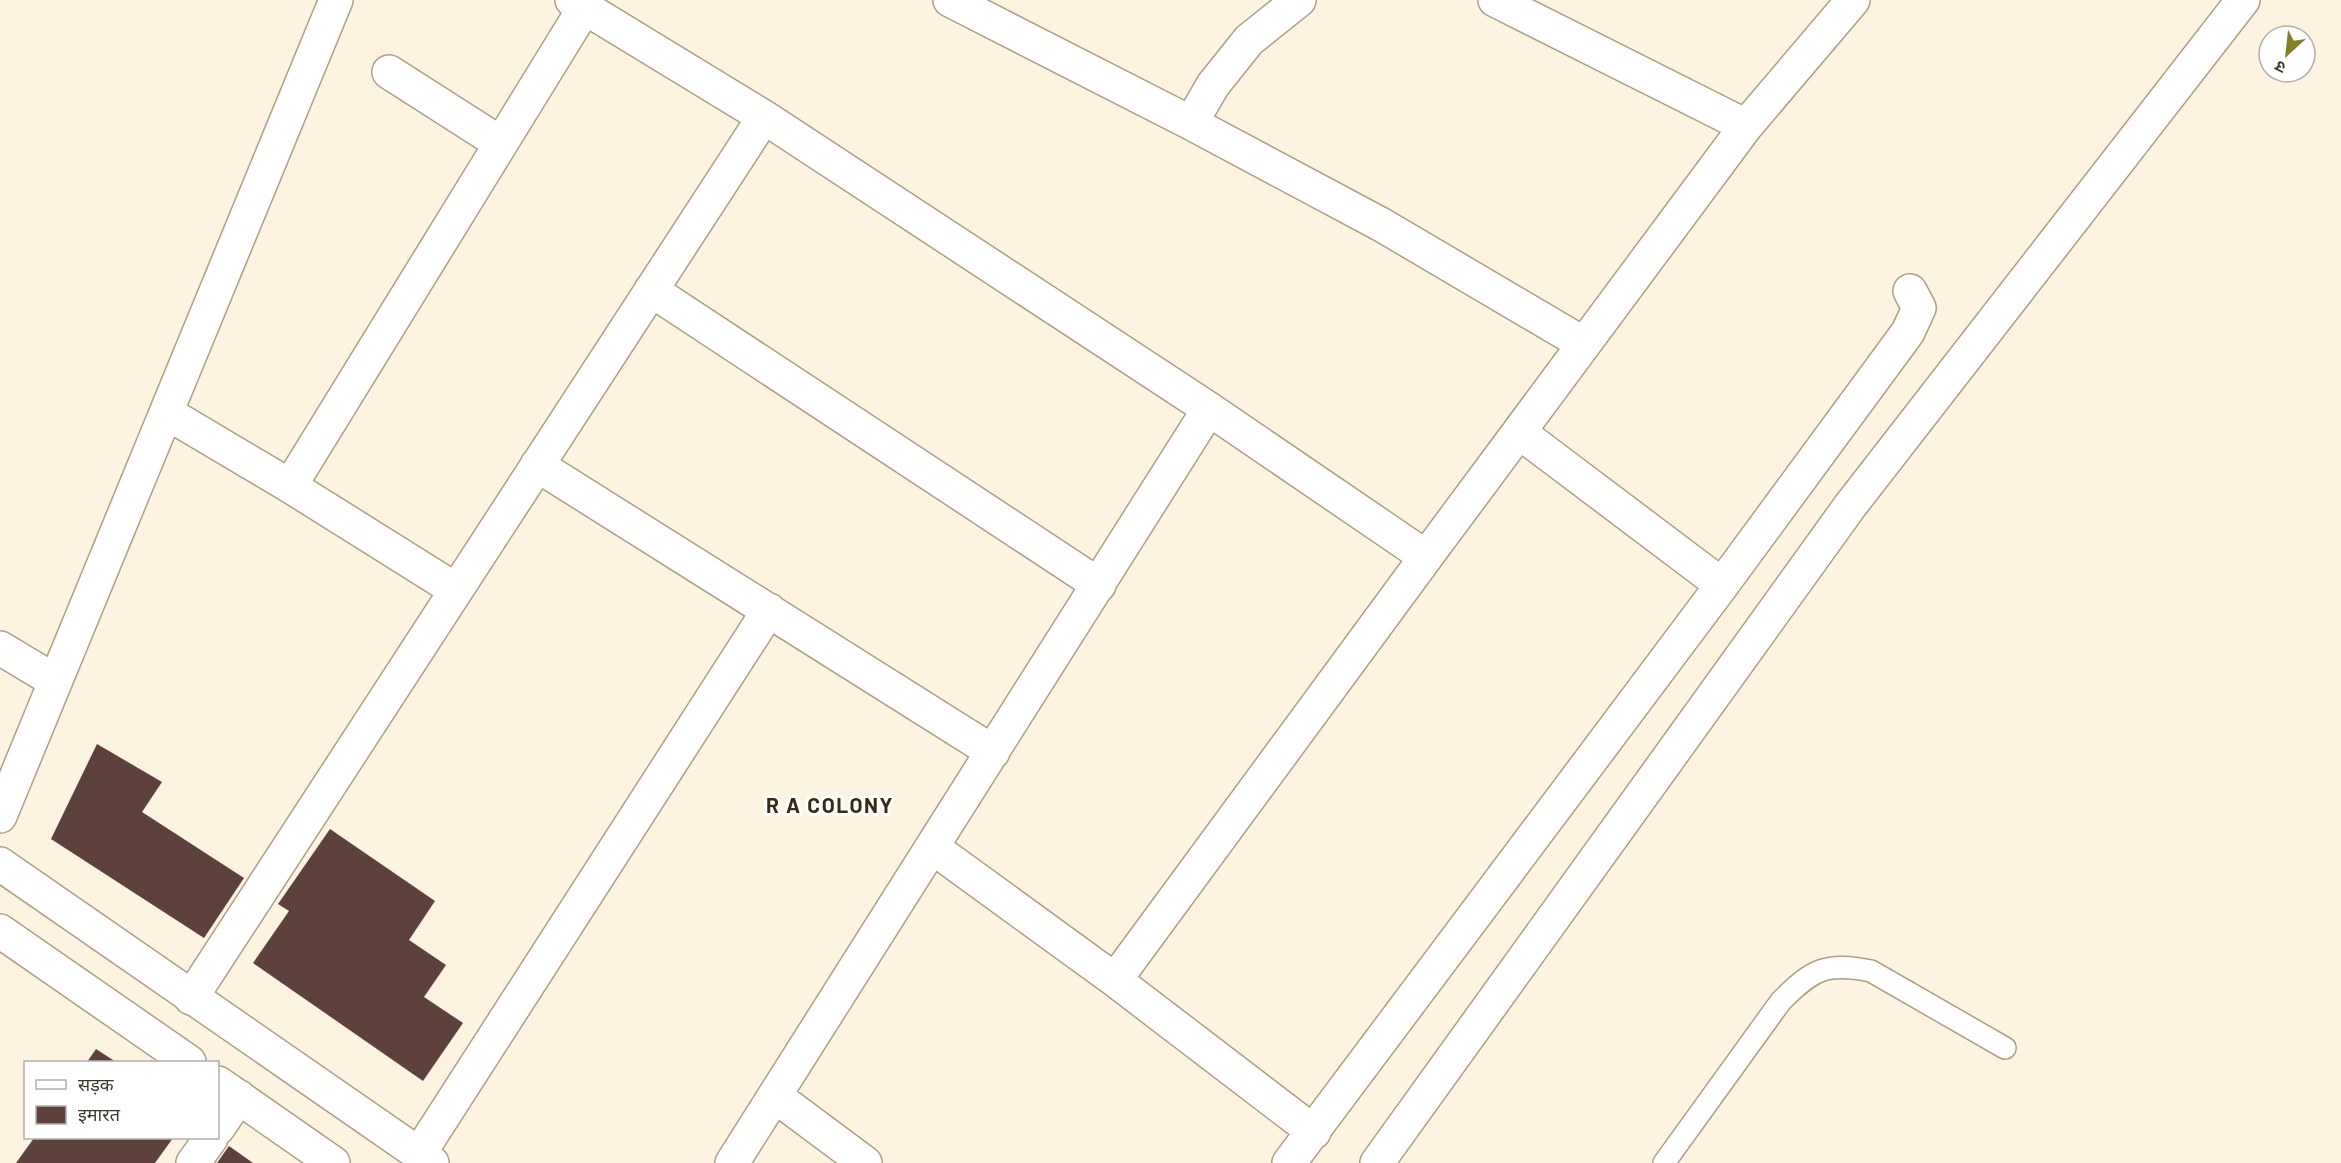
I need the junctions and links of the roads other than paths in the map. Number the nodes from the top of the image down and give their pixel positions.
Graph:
1 (336, 0) edge
2 (950, 0) edge
3 (1299, 0) edge
4 (1496, 0) edge
5 (1853, 0) edge
6 (2243, 0) edge
7 (579, 4) edge
8 (389, 72) dead end
9 (764, 117) junction
10 (1191, 123) junction
11 (1746, 126) junction
12 (500, 143) junction
13 (651, 290) junction
14 (1910, 291) dead end
15 (1584, 344) junction
16 (1209, 410) junction
17 (167, 413) junction
18 (1519, 432) junction
19 (537, 465) junction
20 (290, 486) junction
21 (1426, 557) junction
22 (1099, 585) junction
23 (1722, 585) junction
24 (456, 590) junction
25 (769, 609) junction
26 (0, 648) edge
27 (56, 681) junction
28 (993, 752) junction
29 (0, 816) edge
30 (932, 847) junction
31 (0, 864) edge
32 (0, 931) edge
33 (1115, 980) junction
34 (191, 998) junction
35 (2005, 1048) dead end
36 (188, 1061) edge
37 (228, 1090) edge
38 (775, 1096) junction
39 (219, 1124) edge
40 (1314, 1132) junction
41 (210, 1139) edge
42 (426, 1159) edge
43 (193, 1163) edge
44 (333, 1163) edge
45 (732, 1163) edge
46 (865, 1163) edge
47 (1289, 1163) edge
48 (1377, 1163) edge
49 (1664, 1163) edge

1 - 17 street
2 - 10 street
3 - 10 street
4 - 11 street
5 - 11 street
6 - 48 street
7 - 9 street
7 - 12 street
8 - 12 street
9 - 13 street
9 - 16 street
10 - 15 street
11 - 15 street
12 - 20 street
13 - 19 street
13 - 22 street
14 - 23 street
15 - 18 street
16 - 21 street
16 - 22 street
17 - 20 street
17 - 27 street
18 - 21 street
18 - 23 street
19 - 24 street
19 - 25 street
20 - 24 street
21 - 33 street
22 - 28 street
23 - 40 street
24 - 34 street
25 - 28 street
25 - 42 street
26 - 27 street
27 - 29 street
28 - 30 street
30 - 33 street
30 - 38 street
31 - 34 street
32 - 36 street
33 - 40 street
34 - 42 street
35 - 49 lane
37 - 39 street
37 - 44 street
38 - 45 street
38 - 46 street
40 - 47 street
41 - 43 street

